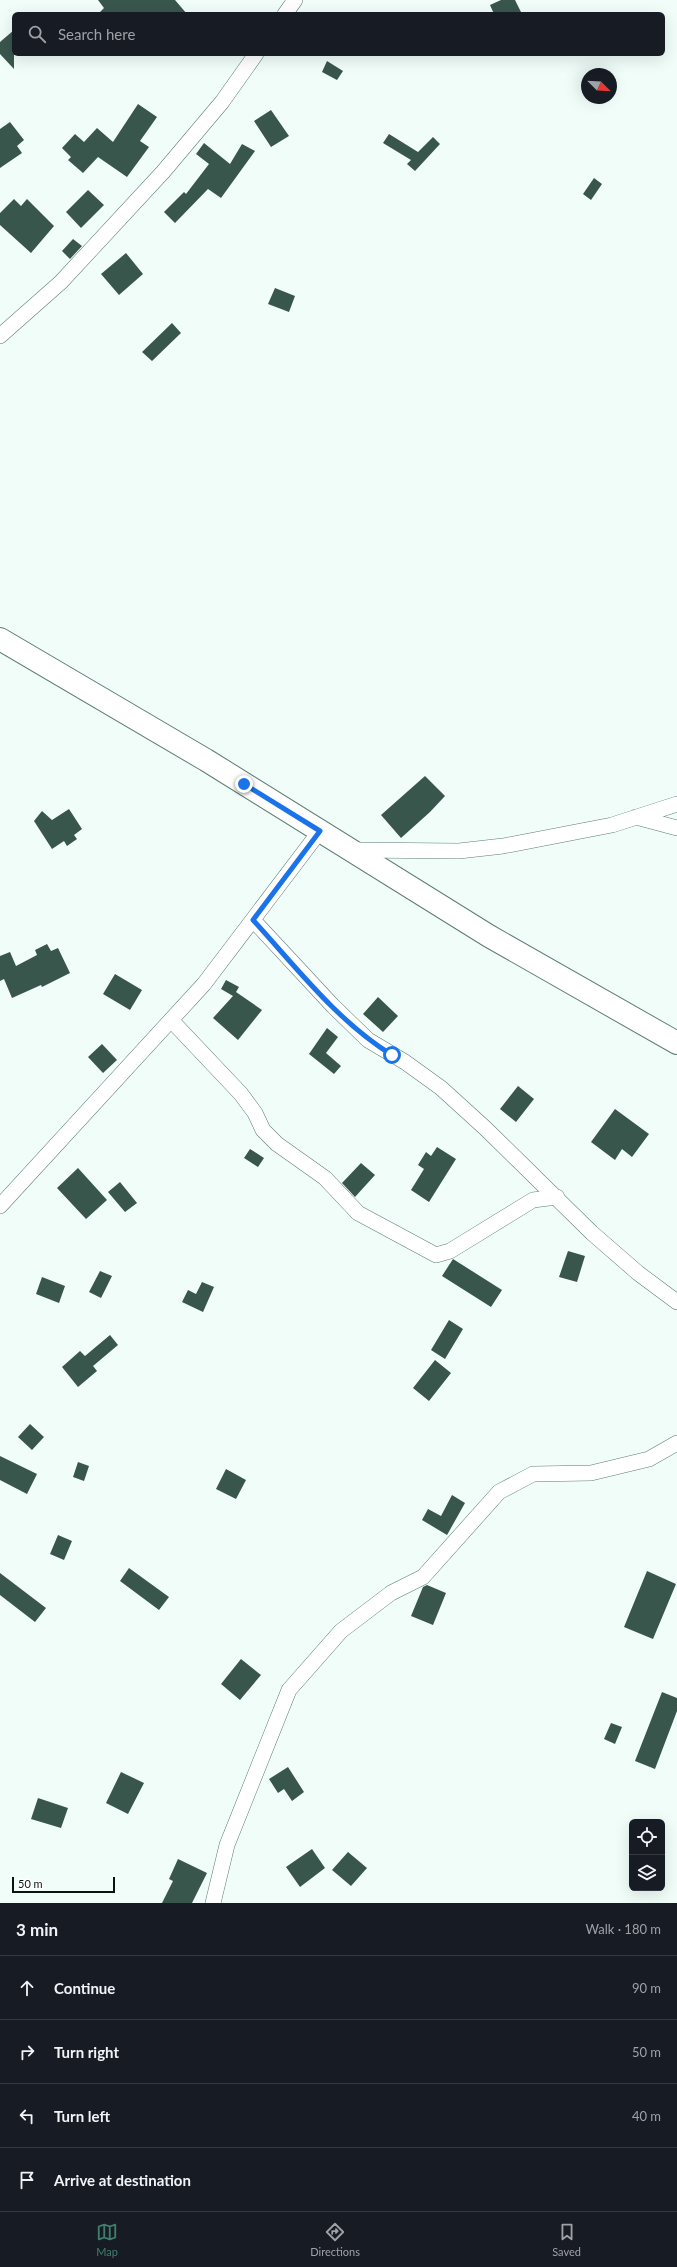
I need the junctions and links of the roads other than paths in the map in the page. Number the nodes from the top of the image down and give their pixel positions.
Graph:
1 (295, 0) edge
2 (286, 12) edge
3 (255, 56) edge
4 (0, 336) edge
5 (0, 639) edge
6 (677, 804) edge
7 (636, 817) junction
8 (677, 828) edge
9 (320, 831) junction
10 (351, 850) junction
11 (253, 920) junction
12 (171, 1020) junction
13 (677, 1043) edge
14 (557, 1197) junction
15 (0, 1206) edge
16 (677, 1302) edge
17 (677, 1443) edge
18 (213, 1903) edge

1 - 2 street
3 - 4 street
5 - 9 main road
6 - 7 street
7 - 8 street
7 - 10 street
9 - 10 main road
9 - 11 street
10 - 13 main road
11 - 12 street
11 - 14 street
12 - 14 street
12 - 15 street
14 - 16 street
17 - 18 street

